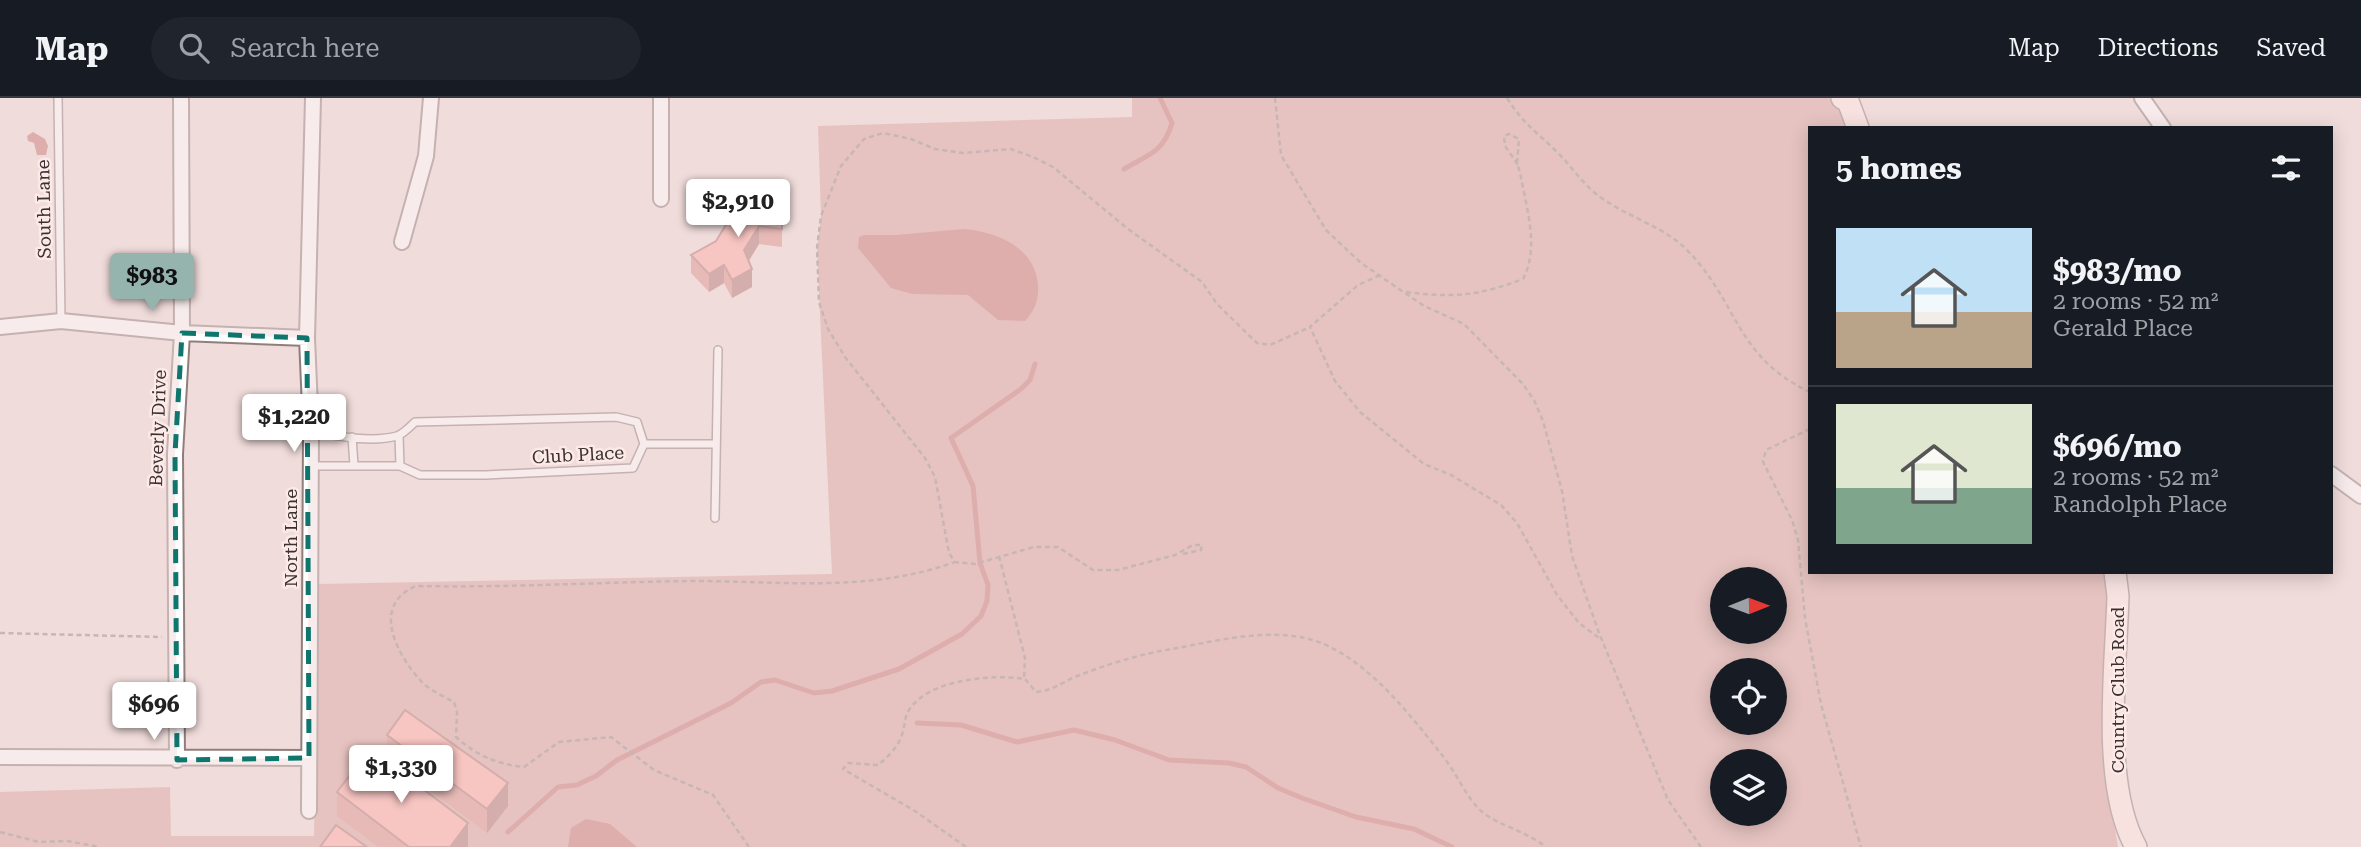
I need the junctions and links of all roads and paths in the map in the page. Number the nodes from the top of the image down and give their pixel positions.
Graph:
1 (58, 98) edge
2 (181, 98) edge
3 (313, 98) edge
4 (430, 98) edge
5 (661, 98) edge
6 (1275, 98) edge
7 (1507, 98) edge
8 (2143, 98) edge
9 (1847, 99) edge
10 (1857, 126) edge
11 (2162, 126) edge
12 (1518, 166) junction
13 (661, 199) dead end
14 (402, 242) dead end
15 (1380, 275) junction
16 (1403, 291) junction
17 (61, 321) junction
18 (0, 327) edge
19 (1310, 327) junction
20 (182, 333) junction
21 (307, 338) junction
22 (718, 349) dead end
23 (1808, 391) edge
24 (1808, 430) edge
25 (311, 431) junction
26 (399, 436) junction
27 (352, 437) junction
28 (644, 444) junction
29 (716, 444) junction
30 (354, 465) junction
31 (311, 466) junction
32 (400, 466) junction
33 (2333, 475) edge
34 (2361, 496) edge
35 (715, 518) dead end
36 (1183, 554) dead end
37 (999, 556) junction
38 (956, 562) junction
39 (2115, 574) edge
40 (0, 633) edge
41 (175, 637) junction
42 (1602, 640) junction
43 (1024, 677) dead end
44 (0, 757) edge
45 (309, 758) junction
46 (177, 760) junction
47 (309, 811) dead end
48 (0, 832) edge
49 (100, 847) edge
50 (749, 847) edge
51 (966, 847) edge
52 (1546, 847) edge
53 (1701, 847) edge
54 (1861, 847) edge
55 (2136, 847) edge

1 - 17 lane, South Lane
2 - 20 street, Beverly Drive
3 - 21 street, North Lane
4 - 14 street
5 - 13 street
6 - 15 path
7 - 23 path
8 - 11 street
9 - 10 street
12 - 12 path
12 - 16 path
15 - 16 path
15 - 19 path
16 - 42 path
17 - 18 street
17 - 20 street
19 - 38 path
19 - 42 path
20 - 21 street
20 - 41 street, Beverly Drive
21 - 25 street, North Lane
22 - 29 lane
24 - 54 path
25 - 27 lane, Club Place
25 - 31 street, North Lane
26 - 27 lane, Club Place
26 - 28 lane, Club Place
26 - 32 lane
27 - 30 lane
28 - 29 lane
28 - 32 lane, Club Place
29 - 35 lane
30 - 31 lane, Club Place
30 - 32 lane, Club Place
31 - 45 street, North Lane
33 - 34 street
36 - 37 path
37 - 38 path
37 - 43 path
38 - 50 path
39 - 55 street, Country Club Road
40 - 41 path
41 - 46 street, Beverly Drive
42 - 53 path
44 - 46 street
45 - 46 street
45 - 47 street, North Lane
48 - 49 path
51 - 52 path

